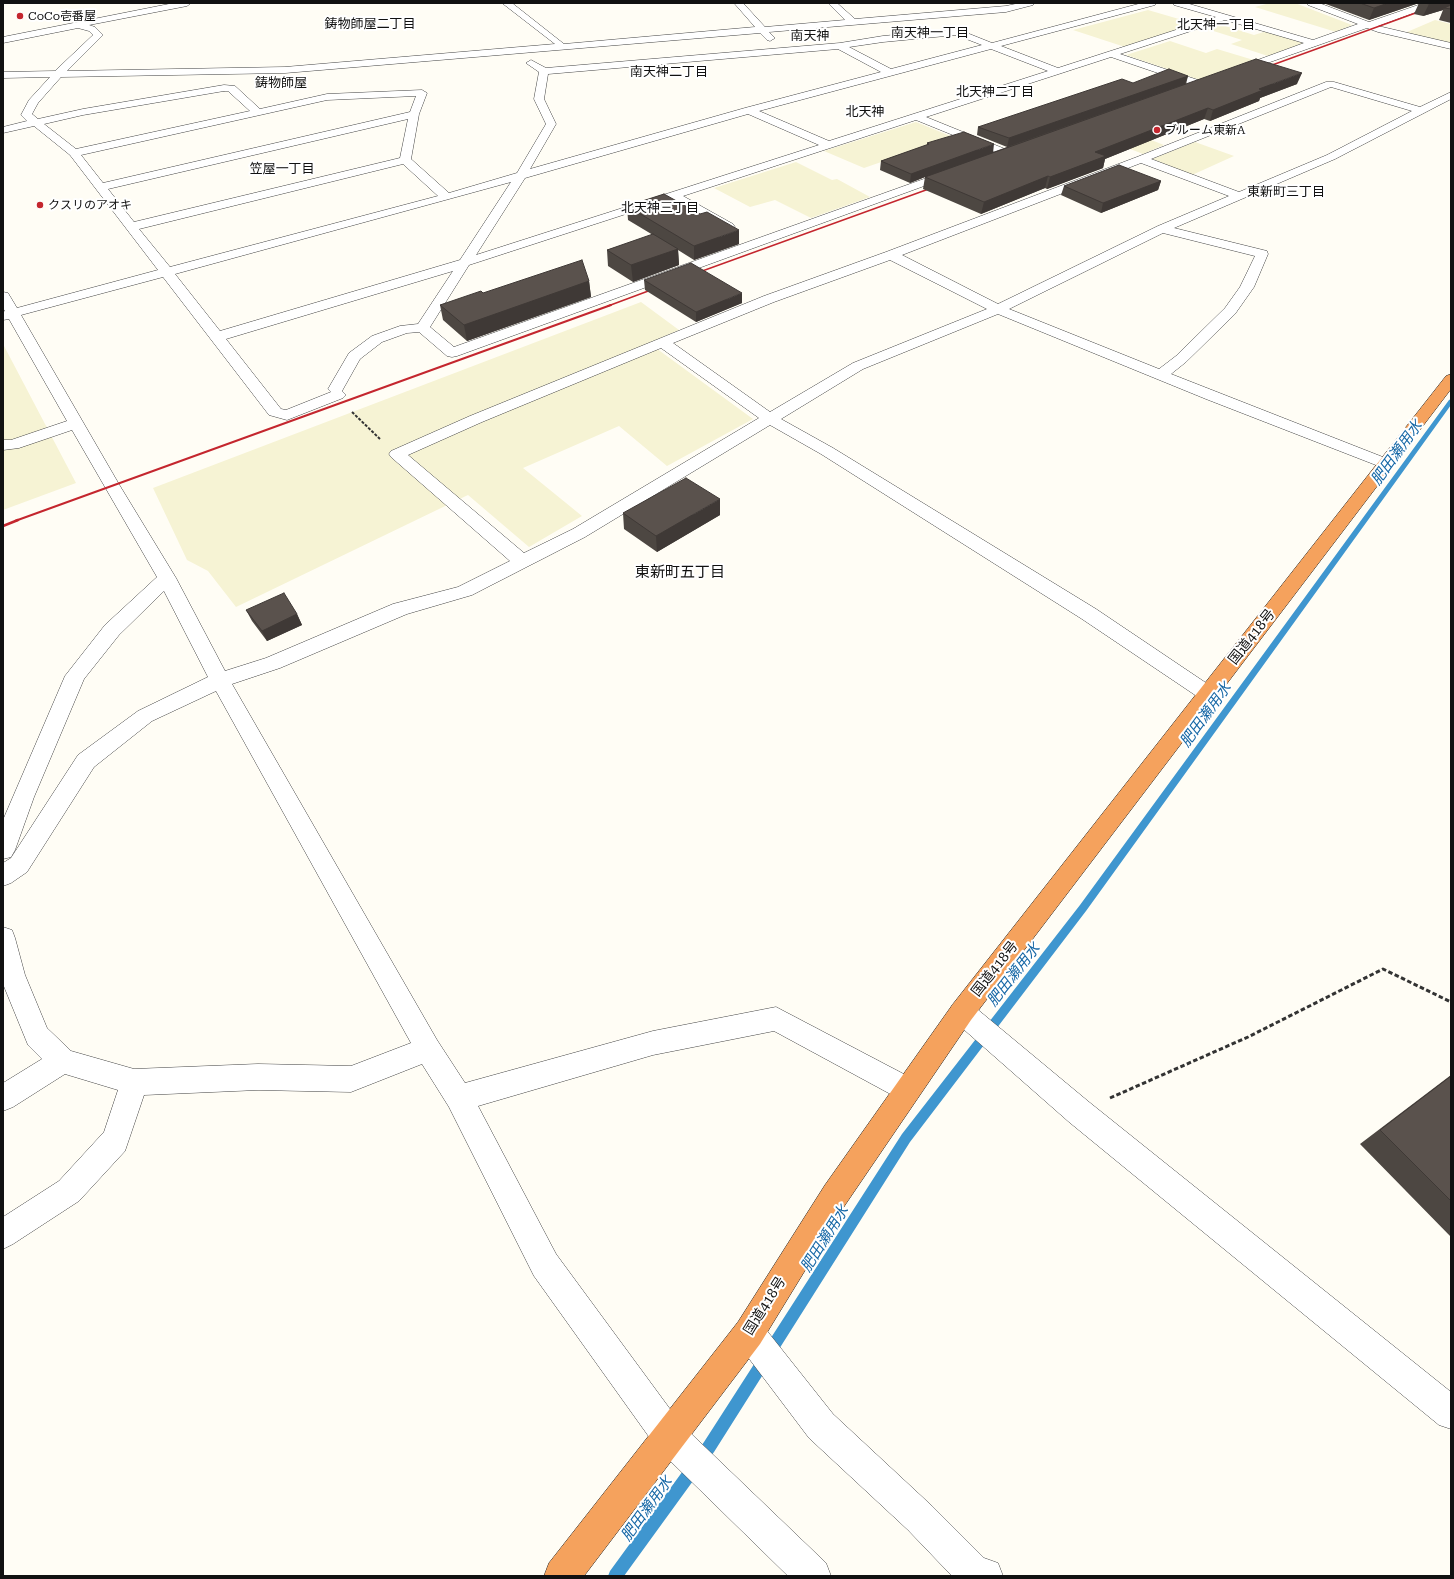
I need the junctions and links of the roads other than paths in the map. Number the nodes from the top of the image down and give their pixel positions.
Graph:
1 (187, 3) edge
2 (506, 3) edge
3 (738, 3) edge
4 (832, 3) edge
5 (1030, 3) edge
6 (1152, 3) edge
7 (1177, 3) edge
8 (1311, 3) edge
9 (1432, 3) edge
10 (1006, 9) junction
11 (1023, 16) dead end
12 (1226, 17) junction
13 (852, 22) junction
14 (1044, 23) dead end
15 (79, 25) junction
16 (1367, 25) junction
17 (1411, 25) dead end
18 (1057, 28) junction
19 (764, 30) junction
20 (1392, 33) junction
21 (3, 40) edge
22 (1314, 43) junction
23 (840, 46) junction
24 (992, 46) junction
25 (1451, 46) edge
26 (562, 47) junction
27 (780, 50) junction
28 (508, 52) junction
29 (1111, 54) junction
30 (544, 71) junction
31 (1057, 71) junction
32 (890, 73) junction
33 (57, 74) junction
34 (1228, 74) edge
35 (3, 75) edge
36 (1185, 89) edge
37 (1451, 95) edge
38 (749, 110) junction
39 (1422, 111) junction
40 (258, 112) junction
41 (414, 114) junction
42 (917, 117) junction
43 (35, 123) junction
44 (3, 130) edge
45 (829, 145) junction
46 (1018, 149) edge
47 (74, 153) junction
48 (1006, 153) junction
49 (992, 158) edge
50 (1141, 159) junction
51 (405, 160) junction
52 (962, 169) edge
53 (522, 174) junction
54 (101, 187) junction
55 (675, 196) junction
56 (1239, 196) junction
57 (448, 197) junction
58 (131, 226) junction
59 (1162, 229) junction
60 (756, 243) junction
61 (891, 255) junction
62 (465, 262) junction
63 (167, 272) junction
64 (6, 309) edge
65 (998, 309) junction
66 (422, 328) junction
67 (216, 337) junction
68 (663, 343) junction
69 (1161, 375) junction
70 (1451, 379) edge
71 (770, 419) junction
72 (75, 423) junction
73 (3, 446) edge
74 (1387, 464) junction
75 (523, 562) junction
76 (168, 578) junction
77 (220, 680) junction
78 (1208, 694) junction
79 (3, 850) edge
80 (3, 876) edge
81 (3, 938) edge
82 (962, 1012) junction
83 (428, 1049) junction
84 (62, 1061) junction
85 (134, 1082) junction
86 (907, 1090) junction
87 (3, 1098) edge
88 (459, 1098) junction
89 (3, 1234) edge
90 (749, 1333) junction
91 (1451, 1413) edge
92 (669, 1436) junction
93 (562, 1576) edge
94 (813, 1576) edge
95 (985, 1576) edge

1 - 15 street
2 - 26 street
3 - 19 street
4 - 13 street
5 - 10 street
6 - 18 street
7 - 12 street
8 - 16 street
9 - 16 street
10 - 11 street
10 - 13 street
12 - 22 street
12 - 29 street
13 - 19 street
14 - 18 street
15 - 21 street
15 - 33 street
16 - 20 street
16 - 22 street
17 - 20 street
18 - 24 street
19 - 26 street
19 - 27 street
20 - 25 street
22 - 34 street
23 - 24 street
23 - 27 street
23 - 32 street
24 - 31 street
24 - 32 street
26 - 28 street
27 - 30 street
28 - 30 street
28 - 33 street
29 - 31 street
29 - 36 street
30 - 53 street
31 - 42 street
32 - 38 street
33 - 35 street
33 - 43 street
37 - 39 street
38 - 45 street
38 - 53 street
39 - 50 street
39 - 56 street
40 - 41 street
40 - 43 street
40 - 47 street
41 - 51 street
41 - 54 street
42 - 45 street
42 - 48 street
43 - 44 street
43 - 47 street
45 - 55 street
46 - 48 street
47 - 54 street
48 - 49 street
50 - 56 street
50 - 61 street
51 - 57 street
51 - 58 street
52 - 60 street
53 - 57 street
53 - 62 street
54 - 58 street
55 - 60 street
55 - 62 street
56 - 59 street
57 - 63 street
58 - 63 street
59 - 65 street
59 - 69 street
60 - 66 street
61 - 65 street
61 - 68 street
62 - 66 street
62 - 67 street
63 - 64 street
63 - 67 street
64 - 72 street
65 - 69 street
65 - 71 street
66 - 67 street
68 - 71 street
68 - 75 street
69 - 74 street
70 - 74 highway, 国道418号
71 - 75 street
71 - 78 street
72 - 73 street
72 - 76 street
74 - 78 highway, 国道418号
75 - 77 street
76 - 77 street
76 - 79 street
77 - 80 street
77 - 83 street
78 - 82 highway, 国道418号
81 - 84 street
82 - 86 highway, 国道418号
82 - 91 street
83 - 85 street
83 - 88 street
84 - 85 street
84 - 87 street
85 - 89 street
86 - 88 street
86 - 90 highway, 国道418号
88 - 92 street
90 - 92 highway, 国道418号
90 - 95 street
92 - 93 highway, 国道418号
92 - 94 street

